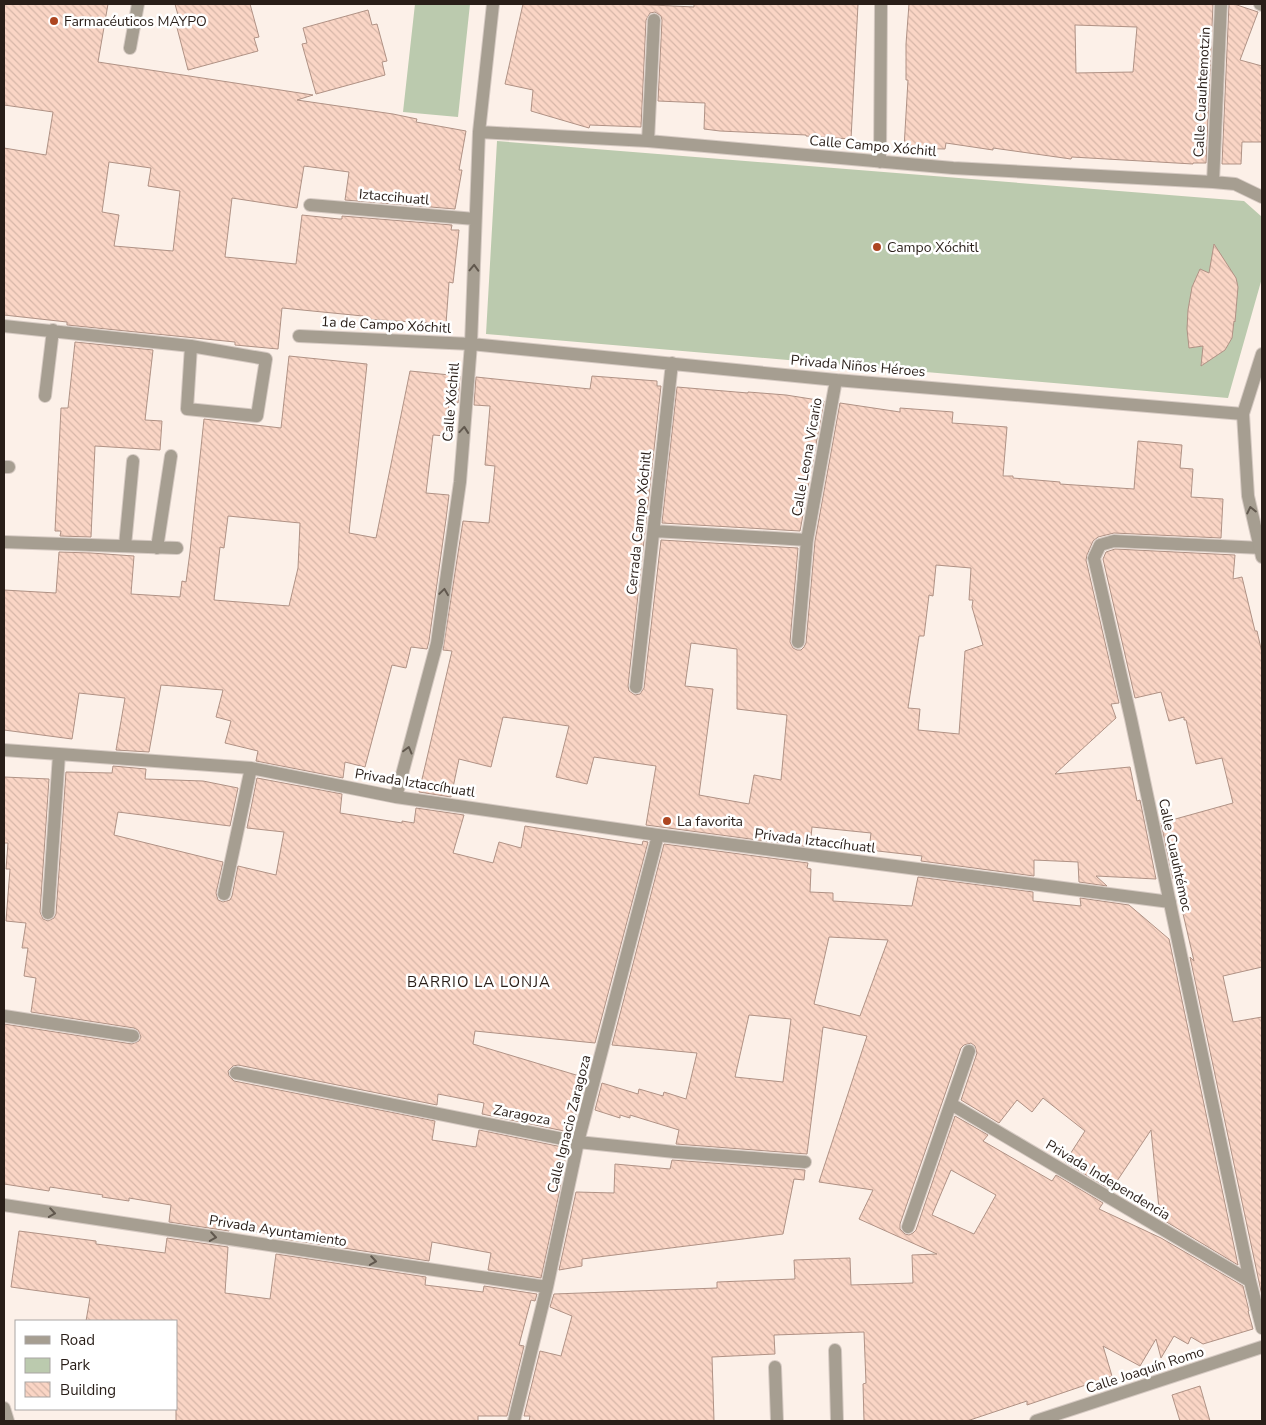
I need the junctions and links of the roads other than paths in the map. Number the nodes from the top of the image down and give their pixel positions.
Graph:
1 (138, 4) edge
2 (494, 4) edge
3 (881, 4) edge
4 (1221, 4) edge
5 (654, 20) dead end
6 (130, 48) dead end
7 (479, 132) junction
8 (648, 141) junction
9 (880, 162) junction
10 (1213, 182) junction
11 (1262, 197) edge
12 (310, 205) dead end
13 (475, 220) junction
14 (4, 326) edge
15 (53, 330) junction
16 (299, 336) dead end
17 (471, 344) junction
18 (191, 346) junction
19 (1262, 354) edge
20 (672, 363) junction
21 (836, 380) junction
22 (45, 396) dead end
23 (1243, 414) junction
24 (172, 456) dead end
25 (133, 461) dead end
26 (654, 531) junction
27 (808, 540) junction
28 (4, 542) edge
29 (125, 546) junction
30 (157, 548) junction
31 (177, 548) dead end
32 (1262, 551) edge
33 (798, 642) dead end
34 (636, 687) dead end
35 (4, 750) edge
36 (59, 755) junction
37 (251, 768) junction
38 (396, 797) junction
39 (658, 835) junction
40 (224, 894) dead end
41 (1170, 902) junction
42 (48, 913) dead end
43 (4, 1016) edge
44 (133, 1036) dead end
45 (969, 1051) dead end
46 (236, 1073) dead end
47 (951, 1104) junction
48 (578, 1142) junction
49 (805, 1162) dead end
50 (4, 1205) edge
51 (908, 1227) dead end
52 (1250, 1281) junction
53 (547, 1287) junction
54 (1262, 1328) edge
55 (1262, 1347) edge
56 (835, 1350) dead end
57 (775, 1367) dead end
58 (4, 1408) edge
59 (8, 1421) edge
60 (514, 1421) edge
61 (777, 1421) edge
62 (837, 1421) edge
63 (1036, 1421) edge

1 - 6 street
2 - 7 street, Calle Xóchitl
3 - 9 street
4 - 10 street, Calle Cuauhtemotzin
5 - 8 street
7 - 8 street, Calle Campo Xóchitl
7 - 13 street, Calle Xóchitl
8 - 9 street, Calle Campo Xóchitl
9 - 10 street, Calle Campo Xóchitl
10 - 11 street, Calle Campo Xóchitl
12 - 13 street, Iztaccihuatl
17 -> 13 street, Calle Xóchitl
14 - 15 street
15 - 18 street
15 - 22 street
16 - 17 street, 1a de Campo Xóchitl
17 - 20 street, Privada Niños Héroes
38 -> 17 street, Calle Xóchitl
18 - 18 street
19 - 23 street
20 - 21 street, Privada Niños Héroes
20 - 26 street, Cerrada Campo Xóchitl
21 - 23 street, Privada Niños Héroes
21 - 27 street, Calle Leona Vicario
32 -> 23 street
24 - 30 street
25 - 29 street
26 - 27 street
26 - 34 street, Cerrada Campo Xóchitl
27 - 33 street, Calle Leona Vicario
28 - 29 street
29 - 30 street
30 - 31 street
32 - 41 street, Calle Cuauhtémoc
35 - 36 street, Privada Iztaccíhuatl
36 - 37 street, Privada Iztaccíhuatl
36 - 42 street
37 - 38 street, Privada Iztaccíhuatl
37 - 40 street
38 - 39 street, Privada Iztaccíhuatl
39 - 41 street, Privada Iztaccíhuatl
39 - 48 street, Calle Ignacio Zaragoza
41 - 52 street, Calle Cuauhtémoc
43 - 44 street
45 - 47 street
46 - 48 street, Zaragoza
47 - 51 street
47 - 52 street, Privada Independencia
48 - 49 street, Zaragoza
48 - 53 street, Calle Ignacio Zaragoza
50 -> 53 street, Privada Ayuntamiento
52 - 54 street, Calle Cuauhtémoc
53 - 60 street, Calle Ignacio Zaragoza
55 - 63 street, Calle Joaquín Romo
56 - 62 street
57 - 61 street
58 - 59 street

